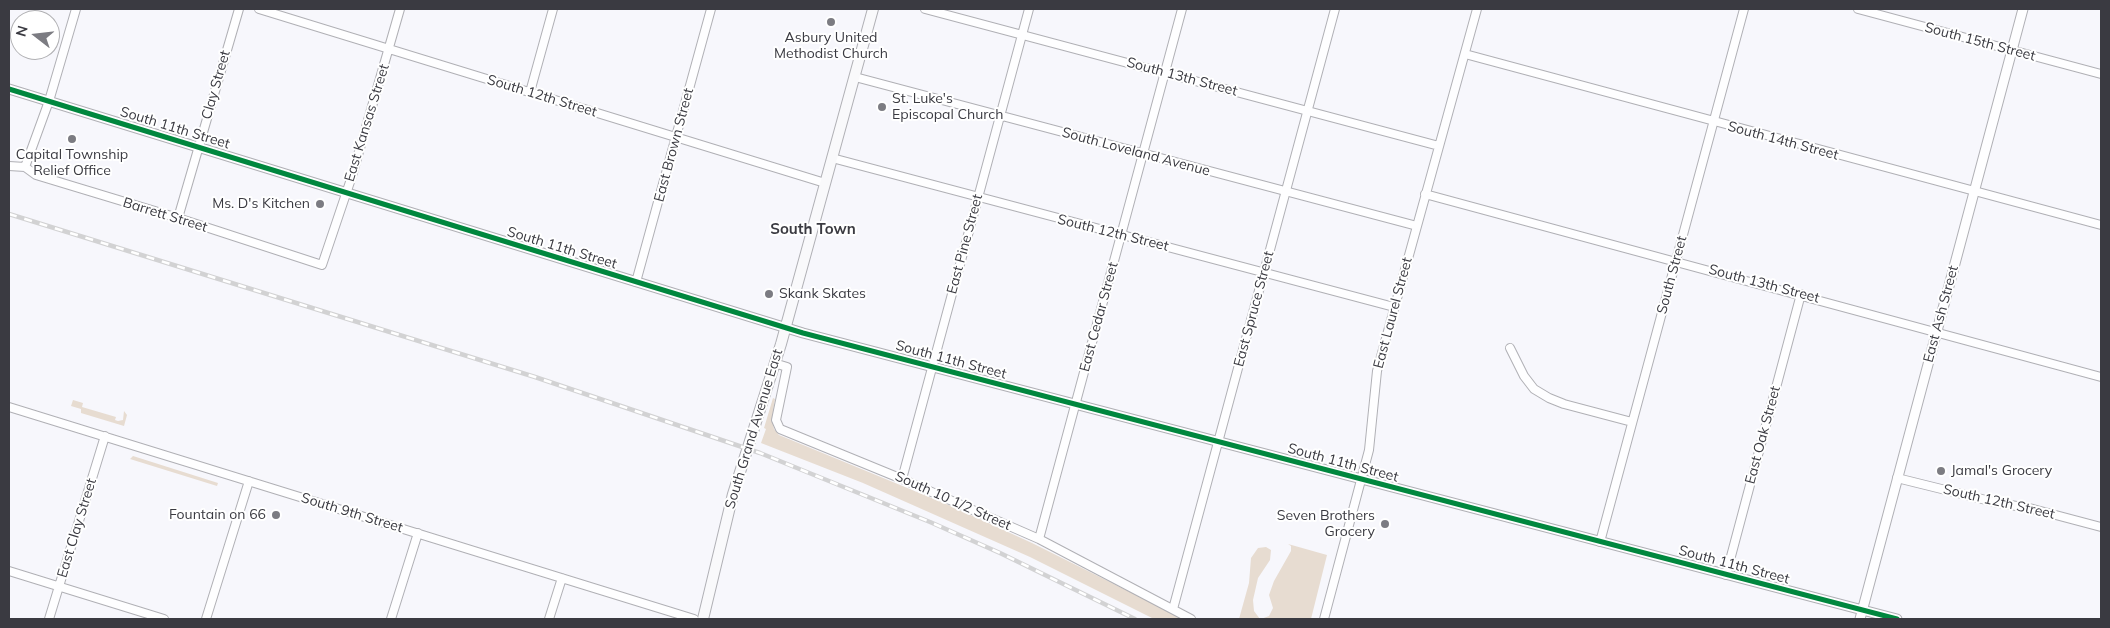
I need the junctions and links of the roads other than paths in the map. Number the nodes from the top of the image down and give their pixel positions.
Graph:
1 (76, 9) edge
2 (239, 9) edge
3 (259, 9) edge
4 (400, 9) edge
5 (553, 9) edge
6 (711, 9) edge
7 (873, 9) edge
8 (925, 9) edge
9 (1028, 9) edge
10 (1182, 9) edge
11 (1335, 9) edge
12 (1477, 9) edge
13 (1744, 9) edge
14 (1858, 9) edge
15 (2023, 9) edge
16 (1022, 35) junction
17 (389, 49) junction
18 (2012, 50) junction
19 (1465, 54) junction
20 (1165, 72) junction
21 (2101, 74) edge
22 (855, 77) junction
23 (9, 89) edge
24 (530, 92) junction
25 (50, 101) junction
26 (1307, 109) junction
27 (1000, 116) junction
28 (1714, 122) junction
29 (676, 137) junction
30 (1439, 146) junction
31 (198, 147) junction
32 (1143, 153) junction
33 (832, 158) junction
34 (9, 166) edge
35 (25, 167) junction
36 (825, 183) junction
37 (1286, 191) junction
38 (1974, 192) junction
39 (346, 193) junction
40 (1425, 194) junction
41 (978, 197) junction
42 (178, 218) junction
43 (2101, 225) edge
44 (1417, 226) junction
45 (1121, 234) junction
46 (1675, 261) junction
47 (322, 265) joint
48 (1265, 272) junction
49 (636, 282) junction
50 (1801, 294) junction
51 (1394, 307) junction
52 (785, 328) junction
53 (1937, 331) junction
54 (1510, 348) dead end
55 (774, 363) junction
56 (933, 367) junction
57 (2101, 377) edge
58 (1076, 404) junction
59 (9, 407) edge
60 (1632, 422) junction
61 (105, 436) junction
62 (1218, 442) junction
63 (1897, 478) junction
64 (902, 479) junction
65 (1361, 479) junction
66 (249, 481) junction
67 (2101, 527) edge
68 (418, 533) junction
69 (1039, 539) junction
70 (1600, 542) junction
71 (9, 571) edge
72 (1726, 575) junction
73 (562, 578) junction
74 (59, 586) junction
75 (1173, 609) junction
76 (1861, 615) edge
77 (49, 619) edge
78 (164, 619) edge
79 (206, 619) edge
80 (391, 619) edge
81 (549, 619) edge
82 (694, 619) edge
83 (703, 619) edge
84 (1191, 619) edge
85 (1324, 619) edge
86 (1897, 619) edge

1 - 25 street
2 - 31 street, Clay Street
3 - 17 street, South 12th Street
4 - 17 street, East Kansas Street
5 - 24 street
6 - 29 street, East Brown Street
7 - 22 main road, South Grand Avenue East
8 - 16 street, South 13th Street
9 - 16 street, East Pine Street
10 - 20 street, East Cedar Street
11 - 26 street, East Spruce Street
12 - 19 street, East Laurel Street
13 - 28 street, South Street
14 - 18 street, South 15th Street
15 - 18 street, East Ash Street
16 - 20 street, South 13th Street
16 - 27 street, East Pine Street
17 - 24 street, South 12th Street
17 - 39 street, East Kansas Street
18 - 21 street, South 15th Street
18 - 38 street, East Ash Street
19 - 28 street, South 14th Street
19 - 30 street, East Laurel Street
20 - 26 street, South 13th Street
20 - 32 street, East Cedar Street
22 - 27 street, South Loveland Avenue
22 - 33 main road, South Grand Avenue East
23 - 25 street, South 11th Street
24 - 29 street, South 12th Street
25 - 31 street, South 11th Street
25 - 35 street
26 - 30 street, South 13th Street
26 - 37 street, East Spruce Street
27 - 32 street, South Loveland Avenue
27 - 41 street, East Pine Street
28 - 38 street, South 14th Street
28 - 46 street, South Street
29 - 36 street, South 12th Street
29 - 49 street, East Brown Street
30 - 40 street, East Laurel Street
31 - 39 street, South 11th Street
31 - 42 street, Clay Street
32 - 37 street, South Loveland Avenue
32 - 45 street, East Cedar Street
33 - 36 main road, South Grand Avenue East
33 - 41 street, South 12th Street
34 - 35 street, Barrett Street
35 - 42 street, Barrett Street
36 - 52 main road, South Grand Avenue East
37 - 44 street, South Loveland Avenue
37 - 48 street, East Spruce Street
38 - 43 street, South 14th Street
38 - 53 street, East Ash Street
39 - 47 street, East Kansas Street
39 - 49 street, South 11th Street
40 - 44 street, East Laurel Street
40 - 46 street, South 13th Street
41 - 45 street, South 12th Street
41 - 56 street, East Pine Street
42 - 47 street, Barrett Street
44 - 51 street, East Laurel Street
45 - 48 street, South 12th Street
45 - 58 street, East Cedar Street
46 - 50 street, South 13th Street
46 - 60 street, South Street
48 - 51 street, South 12th Street
48 - 62 street, East Spruce Street
49 - 52 street, South 11th Street
50 - 53 street, South 13th Street
50 - 72 street, East Oak Street
51 - 65 street, East Laurel Street
52 - 55 main road, South Grand Avenue East
52 - 56 street, South 11th Street
53 - 57 street, South 13th Street
53 - 63 street, East Ash Street
54 - 60 street
55 - 64 street, South 10 1/2 Street
55 - 83 main road, South Grand Avenue East
56 - 58 street, South 11th Street
56 - 64 street, East Pine Street
58 - 62 street, South 11th Street
58 - 69 street, East Cedar Street
59 - 61 street, South 9th Street
60 - 70 street, South Street
61 - 66 street, South 9th Street
61 - 74 street, East Clay Street
62 - 65 street, South 11th Street
62 - 75 street, East Spruce Street
63 - 67 street, South 12th Street
63 - 76 street, East Ash Street
64 - 69 street, South 10 1/2 Street
65 - 70 street, South 11th Street
65 - 85 street, East Laurel Street
66 - 68 street, South 9th Street
66 - 79 street
68 - 73 street, South 9th Street
68 - 80 street
69 - 75 street, South 10 1/2 Street
70 - 72 street, South 11th Street
71 - 74 street
72 - 76 street, South 11th Street
73 - 81 street
73 - 82 street, South 9th Street
74 - 77 street, East Clay Street
74 - 78 street
75 - 84 street, South 10 1/2 Street
76 - 86 street, South 11th Street

